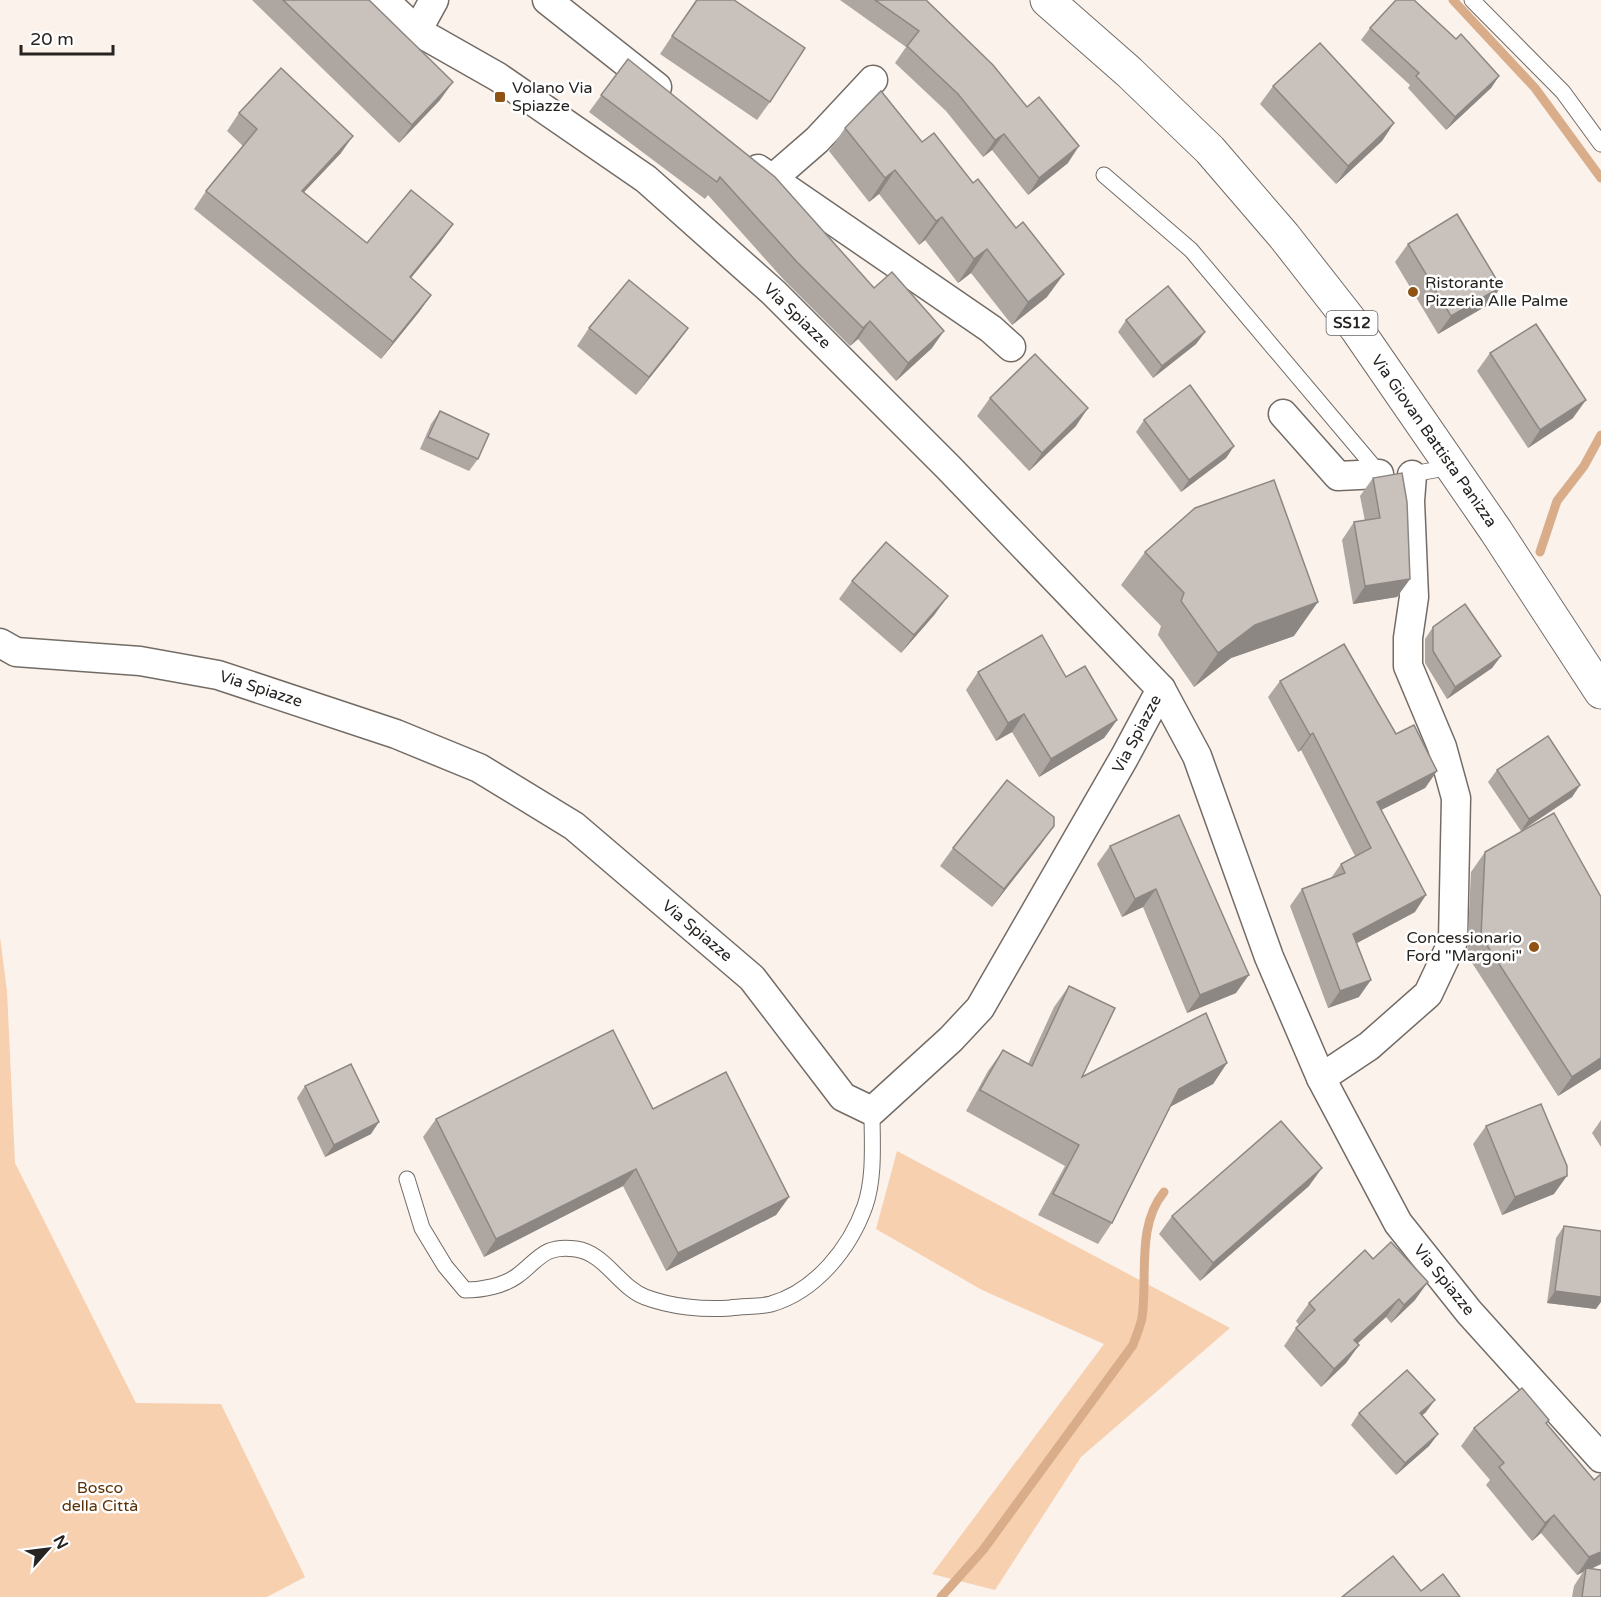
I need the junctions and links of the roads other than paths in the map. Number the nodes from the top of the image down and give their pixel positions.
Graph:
1 (384, 0) edge
2 (434, 0) edge
3 (547, 0) edge
4 (1047, 0) edge
5 (1472, 0) edge
6 (417, 31) junction
7 (873, 80) dead end
8 (679, 104) edge
9 (1601, 144) edge
10 (734, 149) edge
11 (1104, 175) dead end
12 (771, 180) junction
13 (1011, 347) dead end
14 (1282, 414) dead end
15 (1451, 467) junction
16 (1379, 474) junction
17 (1412, 475) junction
18 (0, 644) edge
19 (1161, 689) junction
20 (1601, 692) edge
21 (1321, 1078) junction
22 (872, 1111) junction
23 (407, 1179) dead end
24 (1601, 1458) edge

1 - 6 street, Via Spiazze
2 - 6 street
3 - 8 street
4 - 15 main road, Via Giovan Battista Panizza / SS12
5 - 9 lane
6 - 19 street, Via Spiazze
7 - 12 street
10 - 12 street
11 - 16 lane
12 - 13 street
14 - 16 street
15 - 17 lane
15 - 20 main road, Via Giovan Battista Panizza / SS12
16 - 17 lane
17 - 21 street
18 - 22 street, Via Spiazze
19 - 21 street, Via Spiazze
19 - 22 street, Via Spiazze
21 - 24 street, Via Spiazze
22 - 23 lane

